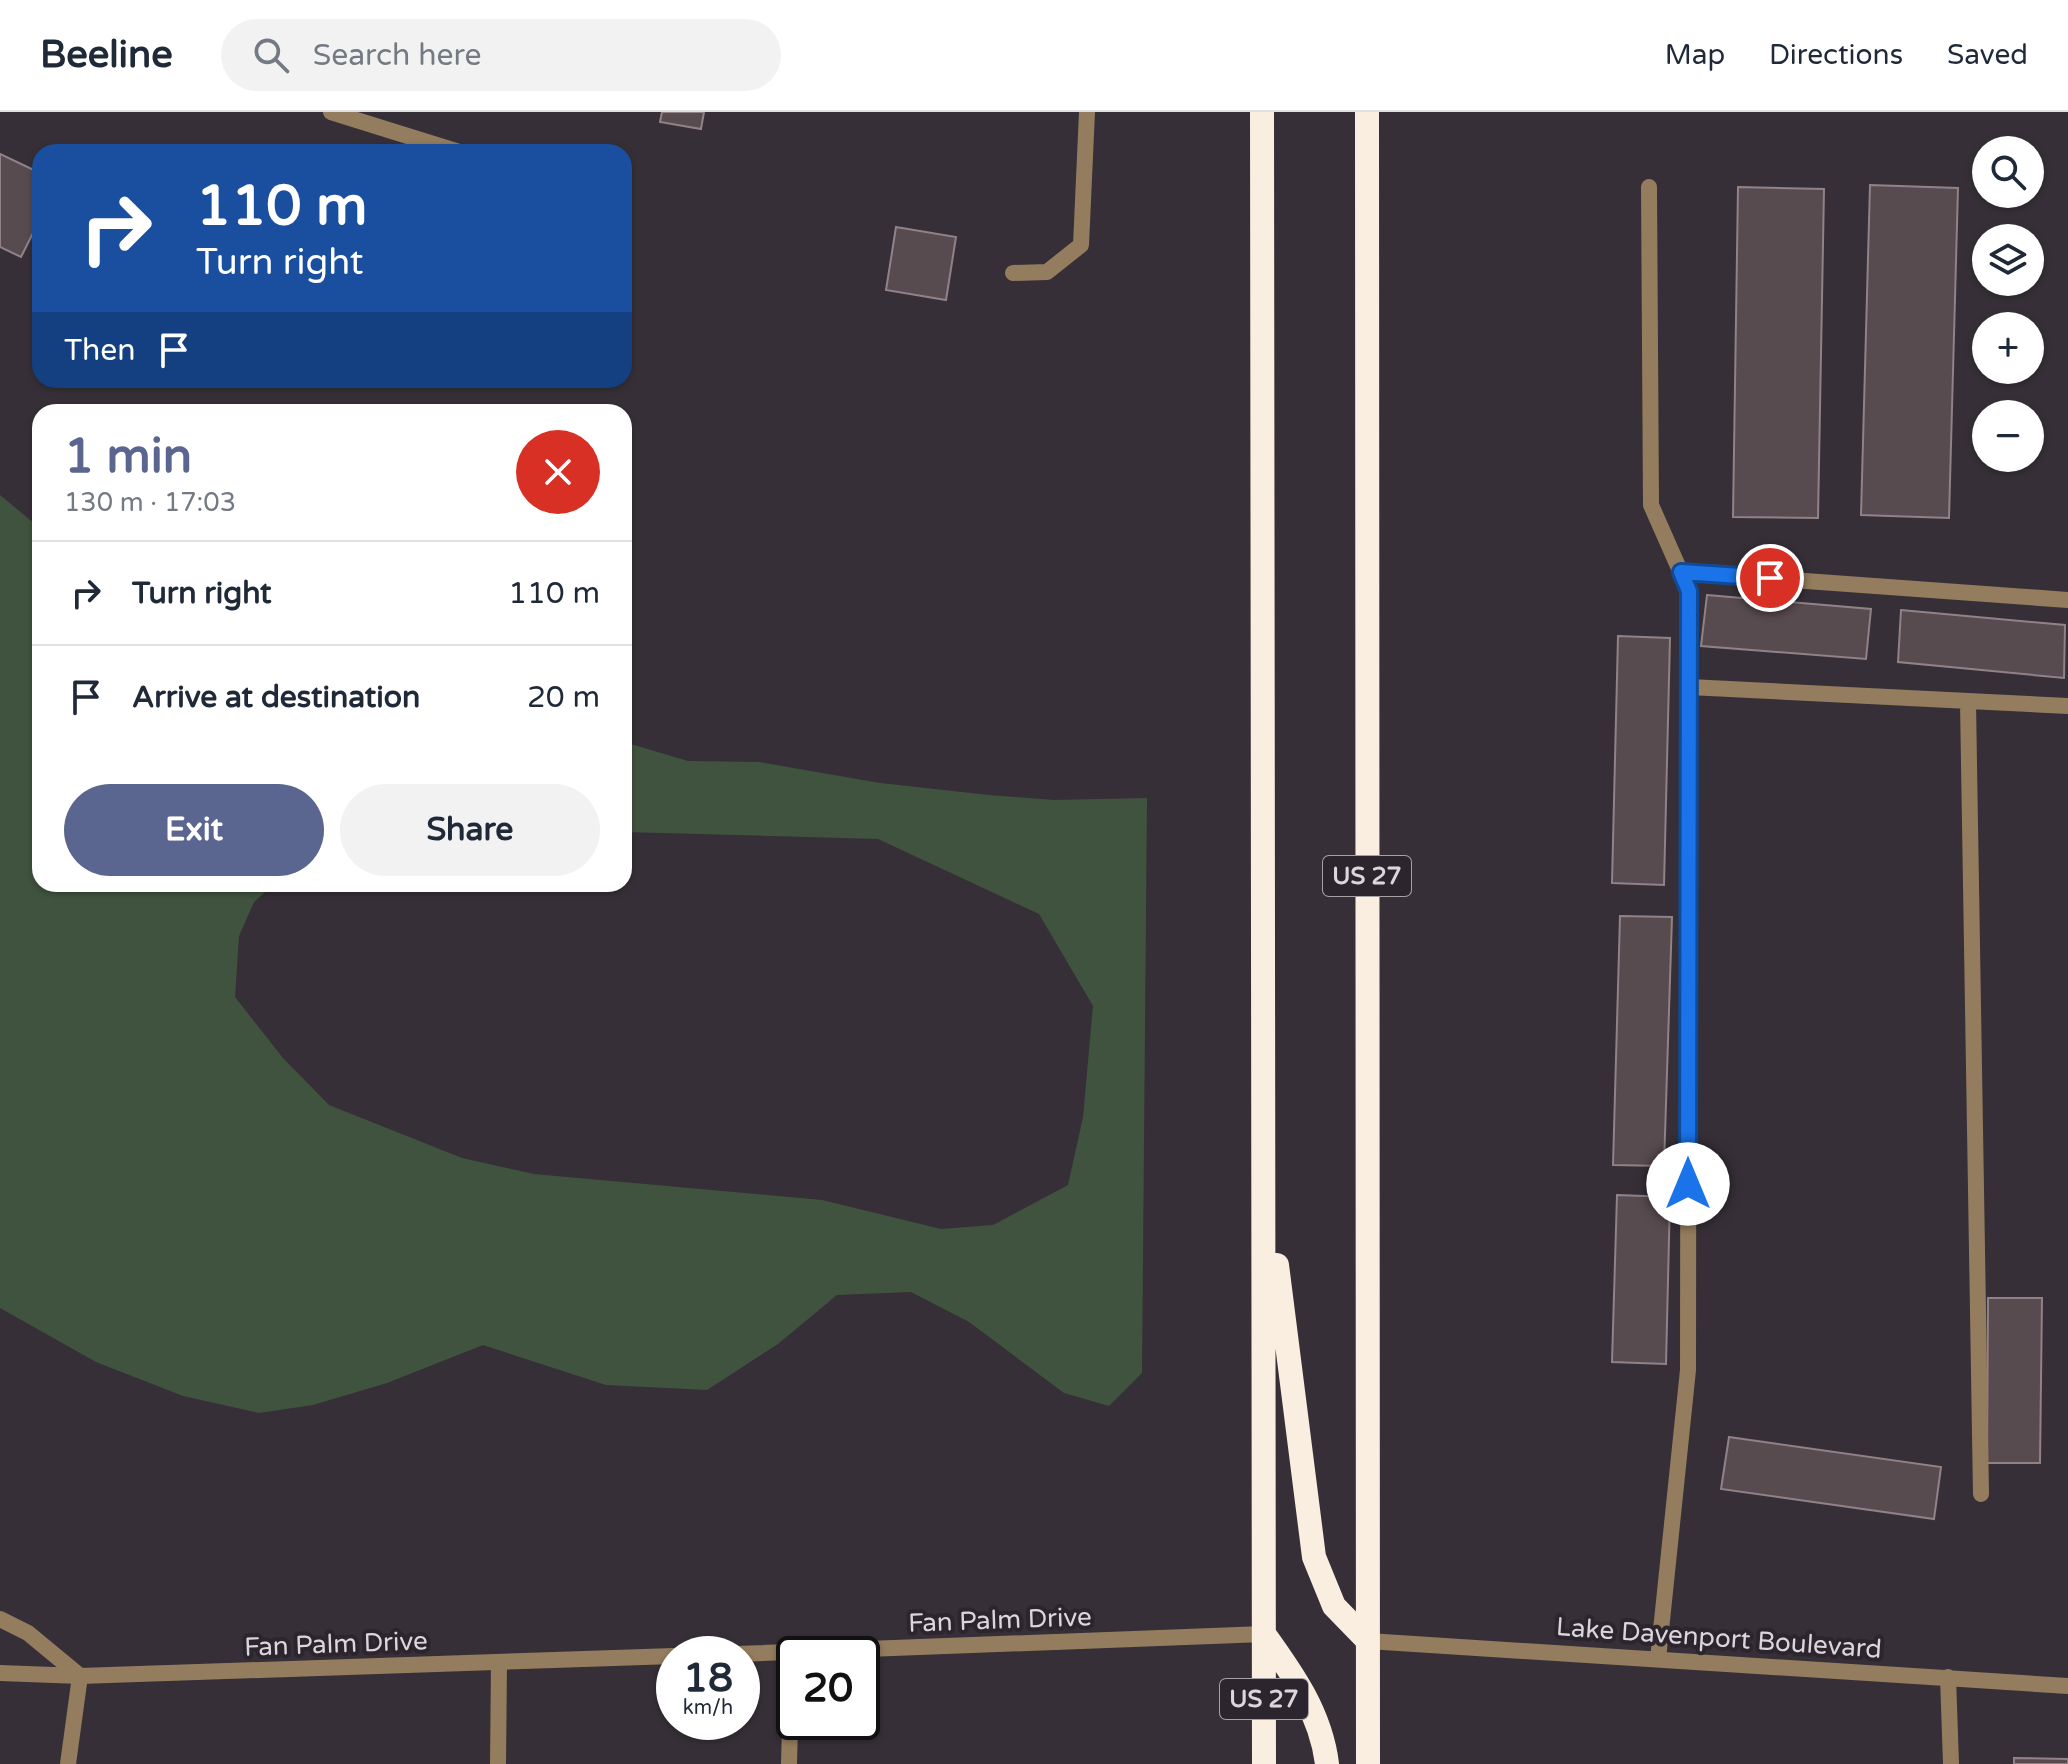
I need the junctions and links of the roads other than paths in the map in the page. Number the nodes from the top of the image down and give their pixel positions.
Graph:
1 (331, 112) edge
2 (1087, 112) edge
3 (1262, 112) edge
4 (1367, 112) edge
5 (433, 144) edge
6 (1649, 187) dead end
7 (1013, 273) dead end
8 (1681, 572) junction
9 (2068, 600) edge
10 (1689, 687) junction
11 (1968, 702) junction
12 (2068, 706) edge
13 (1264, 1163) junction
14 (1981, 1494) dead end
15 (0, 1619) edge
16 (1264, 1634) junction
17 (1368, 1641) junction
18 (880, 1649) edge
19 (656, 1657) edge
20 (1658, 1659) junction
21 (499, 1663) junction
22 (0, 1673) edge
23 (80, 1676) junction
24 (1948, 1677) junction
25 (2068, 1686) edge
26 (790, 1740) edge
27 (68, 1764) edge
28 (498, 1764) edge
29 (789, 1764) edge
30 (1264, 1764) edge
31 (1327, 1764) edge
32 (1368, 1764) edge
33 (1951, 1764) edge

1 - 5 street
2 - 7 street
3 - 13 highway, US 27
4 - 17 highway, US 27
6 - 8 street
8 - 9 street
8 - 10 street
10 - 11 street
10 - 20 street
11 - 12 street
11 - 14 street
13 - 16 highway, US 27
13 - 17 highway
15 - 23 street
16 - 18 street, Fan Palm Drive
16 - 30 highway, US 27
16 - 31 highway
17 - 20 street, Lake Davenport Boulevard
17 - 32 highway, US 27
19 - 21 street, Fan Palm Drive
20 - 24 street, Lake Davenport Boulevard
21 - 23 street, Fan Palm Drive
21 - 28 street
22 - 23 street, Fan Palm Drive
23 - 27 street
24 - 25 street, Lake Davenport Boulevard
24 - 33 street
26 - 29 street

